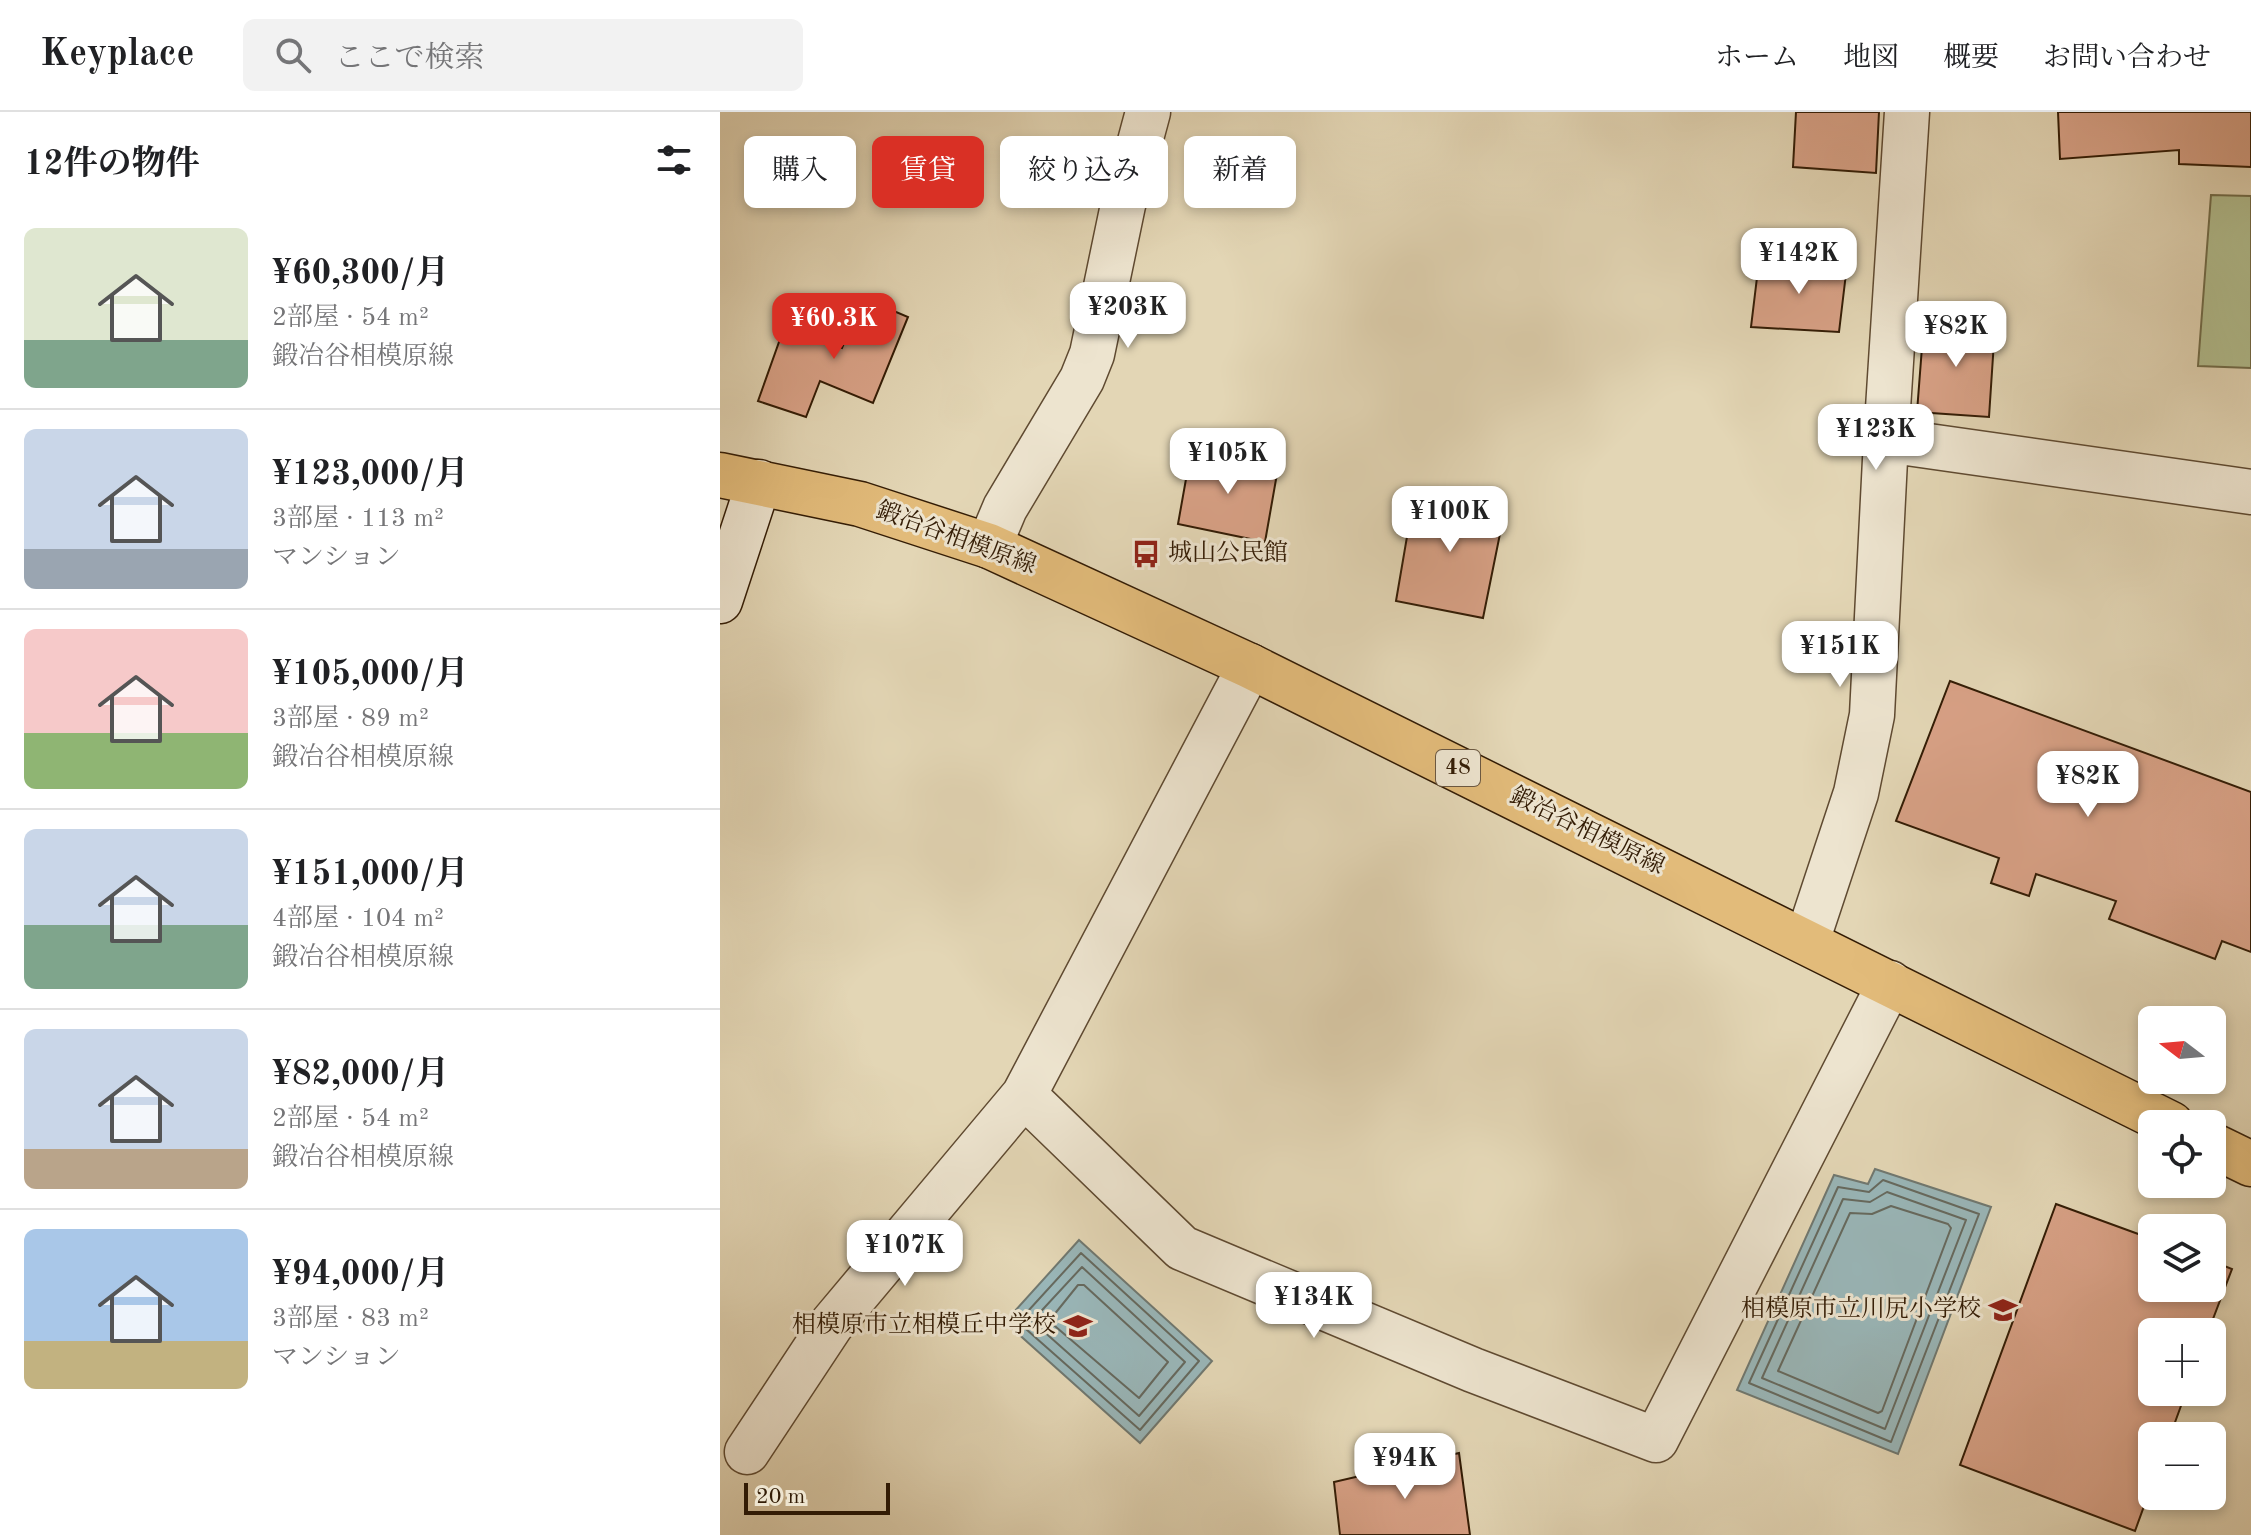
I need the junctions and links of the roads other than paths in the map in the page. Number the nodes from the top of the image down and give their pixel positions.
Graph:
1 (1148, 112) edge
2 (1907, 112) edge
3 (1886, 440) junction
4 (740, 479) edge
5 (2251, 492) edge
6 (989, 546) junction
7 (720, 601) edge
8 (1250, 666) junction
9 (1807, 941) junction
10 (1890, 983) junction
11 (1024, 1095) junction
12 (2143, 1110) edge
13 (2226, 1152) edge
14 (2251, 1164) edge
15 (747, 1452) dead end

1 - 6 street
2 - 3 street
3 - 5 street
3 - 9 street
4 - 6 main road, 鍛冶谷相模原線 / 48
4 - 7 street
6 - 8 main road, 鍛冶谷相模原線 / 48
8 - 9 main road, 鍛冶谷相模原線 / 48
8 - 11 street
9 - 10 main road, 鍛冶谷相模原線 / 48
10 - 11 street
10 - 12 main road, 鍛冶谷相模原線 / 48
11 - 15 street
13 - 14 main road

